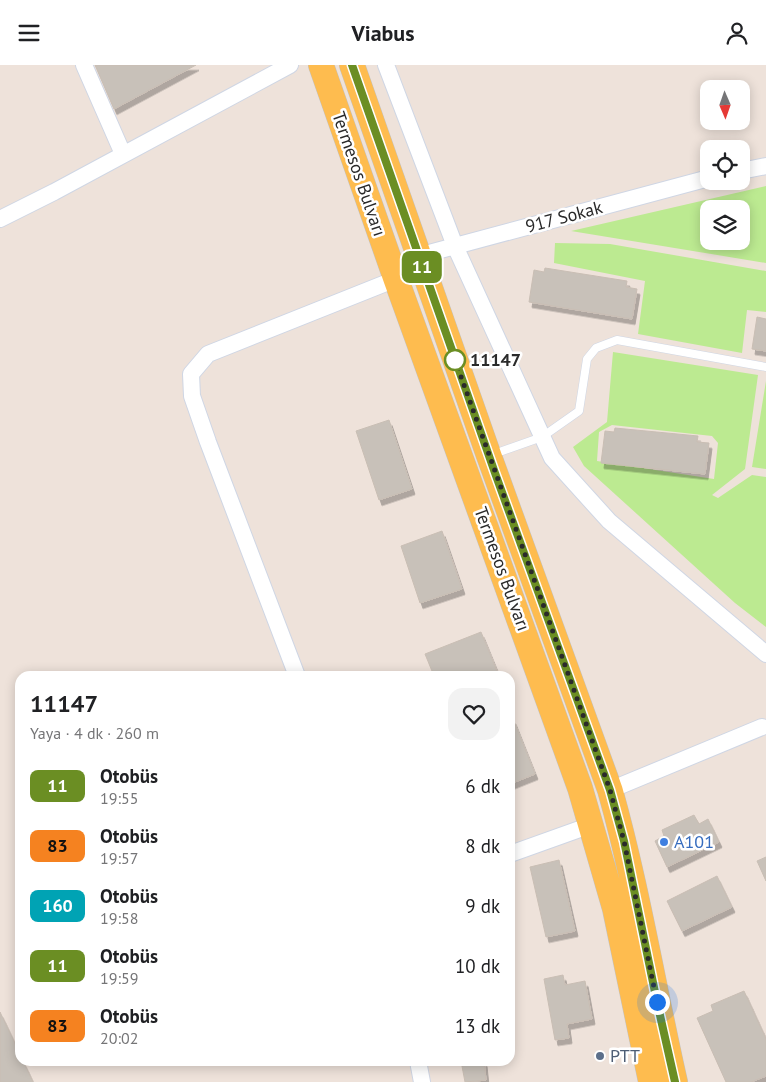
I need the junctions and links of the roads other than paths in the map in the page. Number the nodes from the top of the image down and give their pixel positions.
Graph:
1 (84, 65) edge
2 (290, 65) edge
3 (321, 65) edge
4 (352, 65) edge
5 (386, 65) edge
6 (123, 154) junction
7 (766, 166) edge
8 (750, 169) edge
9 (700, 180) edge
10 (0, 219) edge
11 (455, 246) junction
12 (418, 256) junction
13 (396, 279) junction
14 (766, 367) edge
15 (542, 437) junction
16 (489, 456) junction
17 (766, 654) edge
18 (295, 671) edge
19 (765, 728) edge
20 (610, 790) junction
21 (591, 825) junction
22 (515, 852) edge
23 (419, 1066) edge
24 (422, 1082) edge
25 (651, 1082) edge
26 (675, 1082) edge

1 - 6 street
2 - 6 street
3 - 13 main road, Termesos Bulvarı
4 - 12 main road, Termesos Bulvarı
5 - 11 street
6 - 10 street
7 - 8 street
9 - 11 street, 917 Sokak
11 - 12 street, 917 Sokak
11 - 15 street
12 - 16 main road, Termesos Bulvarı
13 - 18 street
13 - 21 main road, Termesos Bulvarı
14 - 15 lane
15 - 16 lane
15 - 17 street
16 - 20 main road, Termesos Bulvarı
19 - 20 street
20 - 26 main road, Termesos Bulvarı
21 - 22 street
21 - 25 main road, Termesos Bulvarı
23 - 24 street

